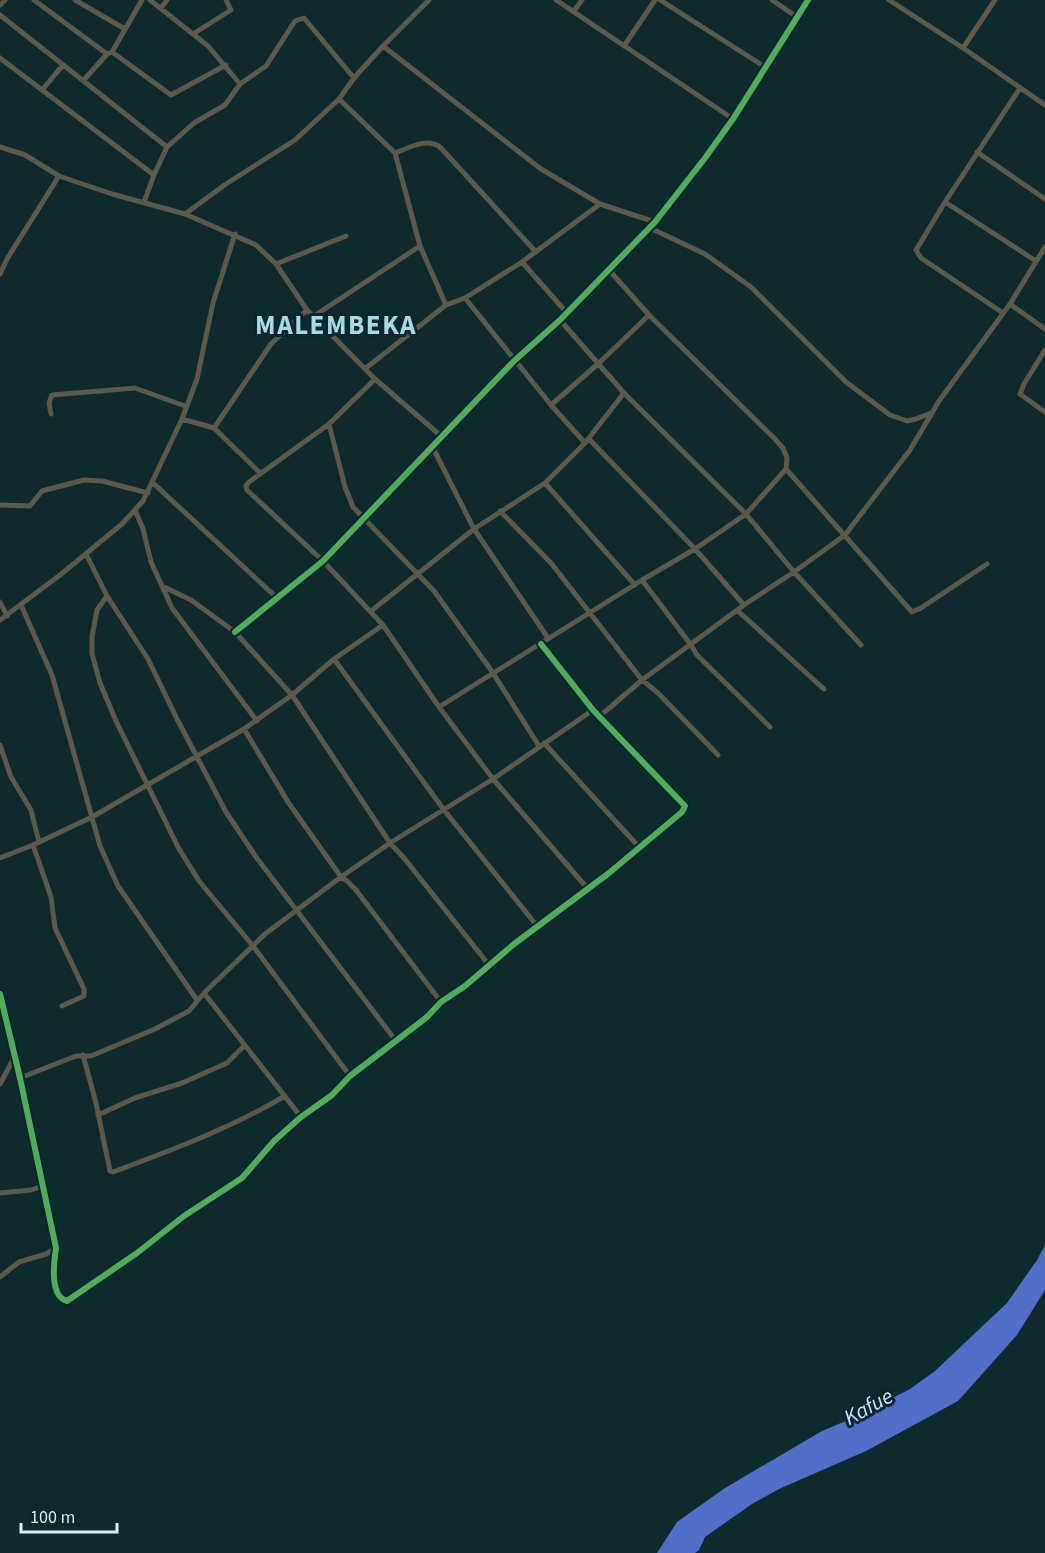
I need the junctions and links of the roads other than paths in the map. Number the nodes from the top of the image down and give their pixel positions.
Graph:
1 (4, 0) edge
2 (34, 0) edge
3 (75, 0) edge
4 (142, 0) edge
5 (150, 0) edge
6 (167, 0) edge
7 (226, 0) edge
8 (429, 0) edge
9 (556, 0) edge
10 (582, 0) edge
11 (655, 0) edge
12 (660, 0) edge
13 (772, 0) edge
14 (808, 0) edge
15 (889, 0) edge
16 (995, 0) edge
17 (0, 5) edge
18 (160, 8) junction
19 (574, 12) junction
20 (0, 15) edge
21 (797, 17) junction
22 (125, 29) junction
23 (193, 34) junction
24 (383, 46) junction
25 (624, 46) junction
26 (963, 48) junction
27 (110, 53) junction
28 (0, 58) edge
29 (63, 65) junction
30 (226, 65) junction
31 (765, 67) junction
32 (354, 78) junction
33 (83, 81) junction
34 (240, 84) junction
35 (1020, 88) junction
36 (42, 90) junction
37 (339, 99) junction
38 (1045, 105) edge
39 (733, 119) junction
40 (0, 147) edge
41 (167, 147) junction
42 (977, 152) junction
43 (394, 153) junction
44 (154, 175) junction
45 (59, 176) junction
46 (1045, 198) edge
47 (144, 202) junction
48 (945, 202) junction
49 (600, 204) junction
50 (185, 214) junction
51 (655, 222) junction
52 (650, 228) junction
53 (235, 234) junction
54 (346, 236) dead end
55 (420, 246) junction
56 (1045, 247) edge
57 (536, 252) junction
58 (0, 255) edge
59 (7, 259) junction
60 (1036, 261) junction
61 (522, 262) junction
62 (276, 264) junction
63 (609, 270) junction
64 (0, 274) edge
65 (465, 298) junction
66 (1010, 304) junction
67 (446, 305) junction
68 (307, 310) junction
69 (567, 313) junction
70 (1003, 313) junction
71 (649, 315) junction
72 (314, 316) junction
73 (560, 320) junction
74 (1045, 329) edge
75 (1045, 350) edge
76 (514, 361) junction
77 (599, 363) junction
78 (366, 368) junction
79 (375, 379) junction
80 (624, 393) junction
81 (551, 405) junction
82 (185, 406) junction
83 (1045, 412) edge
84 (932, 413) junction
85 (51, 414) dead end
86 (182, 419) junction
87 (329, 424) junction
88 (214, 428) junction
89 (441, 436) junction
90 (587, 441) junction
91 (432, 446) junction
92 (786, 469) junction
93 (260, 473) junction
94 (152, 482) junction
95 (545, 483) junction
96 (148, 493) junction
97 (0, 505) edge
98 (135, 510) junction
99 (500, 511) junction
100 (746, 514) junction
101 (364, 518) junction
102 (474, 530) junction
103 (845, 535) junction
104 (695, 549) junction
105 (86, 554) junction
106 (323, 561) junction
107 (987, 564) dead end
108 (418, 572) junction
109 (794, 572) junction
110 (642, 580) junction
111 (635, 585) junction
112 (162, 586) junction
113 (107, 596) junction
114 (276, 597) junction
115 (0, 602) edge
116 (21, 605) junction
117 (744, 605) junction
118 (370, 611) junction
119 (738, 611) junction
120 (590, 613) junction
121 (7, 616) junction
122 (0, 620) edge
123 (383, 625) junction
124 (235, 632) junction
125 (548, 638) junction
126 (541, 644) junction
127 (692, 645) junction
128 (861, 645) dead end
129 (334, 659) junction
130 (493, 673) junction
131 (642, 680) junction
132 (824, 689) dead end
133 (292, 695) junction
134 (439, 707) junction
135 (592, 710) junction
136 (600, 716) junction
137 (257, 721) junction
138 (770, 728) dead end
139 (244, 729) junction
140 (0, 745) edge
141 (542, 745) junction
142 (198, 755) junction
143 (718, 755) dead end
144 (493, 778) junction
145 (147, 786) junction
146 (444, 810) junction
147 (92, 817) junction
148 (390, 843) junction
149 (36, 844) junction
150 (639, 847) junction
151 (0, 858) edge
152 (341, 877) junction
153 (588, 889) junction
154 (297, 911) junction
155 (537, 926) junction
156 (253, 946) junction
157 (489, 965) junction
158 (204, 993) junction
159 (0, 994) edge
160 (197, 1000) junction
161 (1, 1002) edge
162 (441, 1002) junction
163 (62, 1006) dead end
164 (396, 1041) junction
165 (244, 1046) junction
166 (83, 1055) junction
167 (15, 1056) junction
168 (350, 1076) junction
169 (20, 1078) junction
170 (0, 1084) edge
171 (285, 1096) junction
172 (98, 1115) junction
173 (301, 1117) junction
174 (43, 1186) junction
175 (0, 1193) edge
176 (56, 1248) junction
177 (0, 1278) edge

1 - 17 street
2 - 27 street
3 - 22 street
4 - 22 street
5 - 18 street
6 - 18 street
7 - 23 street
8 - 24 street
9 - 19 street
10 - 19 street
11 - 25 street
12 - 31 street
13 - 21 street
14 - 21 street
15 - 26 street
16 - 26 street
18 - 23 street
19 - 25 street
20 - 29 street
21 - 31 street
22 - 27 street
23 - 30 street
24 - 32 street
24 - 49 street
25 - 39 street
26 - 35 street
27 - 30 street
27 - 33 street
28 - 36 street
29 - 33 street
29 - 36 street
30 - 34 street
31 - 39 street
32 - 34 street
32 - 37 street
33 - 41 street
34 - 41 street
35 - 38 street
35 - 42 street
36 - 44 street
37 - 43 street
37 - 50 street
39 - 51 street
40 - 45 street
41 - 44 street
42 - 46 street
42 - 48 street
43 - 55 street
43 - 57 street
44 - 47 street
45 - 47 street
45 - 59 street
47 - 50 street
48 - 60 street
48 - 70 street
49 - 51 street
49 - 57 street
50 - 53 street
51 - 52 street
52 - 63 street
52 - 84 street
53 - 62 street
53 - 82 street
54 - 62 street
55 - 67 street
55 - 72 street
56 - 60 street
57 - 61 street
58 - 59 street
59 - 64 street
60 - 66 street
61 - 65 street
61 - 69 street
62 - 68 street
63 - 69 street
63 - 71 street
65 - 67 street
65 - 76 street
66 - 70 street
66 - 74 street
67 - 78 street
68 - 72 street
68 - 88 street
69 - 73 street
70 - 84 street
71 - 77 street
71 - 92 street
72 - 78 street
73 - 76 street
73 - 77 street
75 - 83 street
76 - 81 street
76 - 89 street
77 - 80 street
77 - 81 street
78 - 79 street
79 - 87 street
79 - 89 street
80 - 90 street
80 - 100 street
81 - 90 street
82 - 85 street
82 - 86 street
84 - 103 street
86 - 88 street
86 - 94 street
87 - 93 street
87 - 101 street
88 - 93 street
89 - 91 street
90 - 95 street
90 - 104 street
91 - 101 street
91 - 102 street
92 - 100 street
92 - 103 street
93 - 106 street
94 - 96 street
94 - 114 street
95 - 99 street
95 - 111 street
96 - 97 street
96 - 98 street
98 - 105 street
98 - 112 street
99 - 102 street
99 - 120 street
100 - 104 street
100 - 109 street
101 - 106 street
101 - 108 street
102 - 108 street
102 - 125 street
103 - 107 street
103 - 109 street
104 - 110 street
104 - 117 street
105 - 113 street
105 - 116 street
106 - 114 street
106 - 118 street
108 - 118 street
108 - 130 street
109 - 117 street
109 - 128 street
110 - 111 street
110 - 127 street
111 - 120 street
112 - 124 street
112 - 137 street
113 - 142 street
113 - 145 street
114 - 124 street
115 - 121 street
116 - 121 street
116 - 147 street
117 - 119 street
118 - 123 street
119 - 127 street
119 - 132 street
120 - 125 street
120 - 131 street
121 - 122 street
123 - 129 street
123 - 134 street
124 - 133 street
125 - 126 street
126 - 130 street
126 - 135 street
127 - 131 street
127 - 138 street
129 - 133 street
129 - 146 street
130 - 134 street
130 - 141 street
131 - 136 street
131 - 143 street
133 - 137 street
133 - 148 street
134 - 144 street
135 - 136 street
135 - 141 street
136 - 150 street
137 - 139 street
139 - 142 street
139 - 152 street
140 - 149 street
141 - 144 street
141 - 150 street
142 - 145 street
142 - 154 street
144 - 146 street
144 - 153 street
145 - 147 street
145 - 156 street
146 - 148 street
146 - 155 street
147 - 149 street
147 - 160 street
148 - 152 street
148 - 157 street
149 - 151 street
149 - 163 street
150 - 153 street
152 - 154 street
152 - 162 street
153 - 155 street
154 - 156 street
154 - 164 street
155 - 157 street
156 - 158 street
156 - 168 street
157 - 162 street
158 - 160 street
158 - 165 street
159 - 161 street
160 - 166 street
161 - 167 street
162 - 164 street
164 - 168 street
165 - 171 street
165 - 172 street
166 - 169 street
166 - 172 street
167 - 169 street
167 - 170 street
168 - 173 street
169 - 174 street
171 - 172 street
171 - 173 street
173 - 176 street
174 - 175 street
174 - 176 street
176 - 177 street

